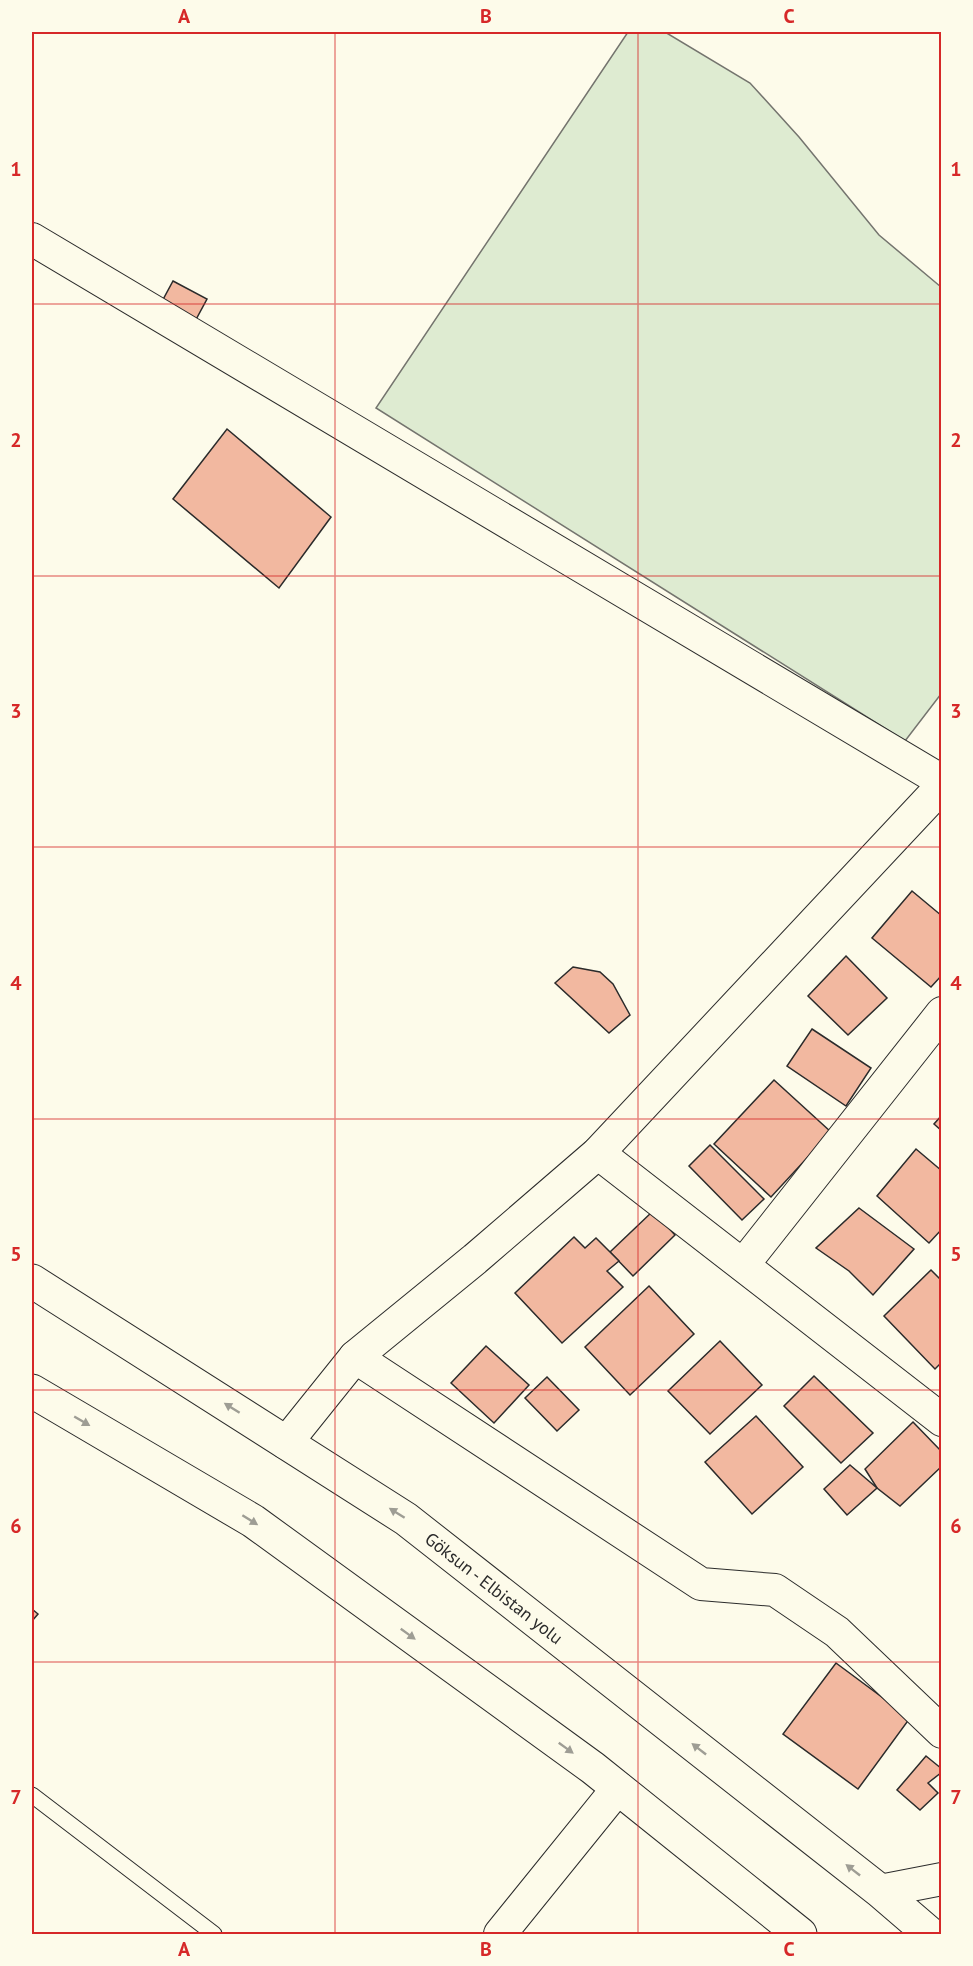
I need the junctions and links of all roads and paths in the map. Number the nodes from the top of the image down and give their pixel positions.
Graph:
1 (32, 240) edge
2 (942, 781) edge
3 (942, 786) edge
4 (942, 1014) edge
5 (598, 1153) junction
6 (743, 1265) junction
7 (32, 1281) edge
8 (355, 1357) junction
9 (32, 1391) edge
10 (940, 1416) edge
11 (286, 1443) junction
12 (942, 1732) edge
13 (618, 1788) junction
14 (32, 1795) edge
15 (942, 1879) edge
16 (880, 1891) junction
17 (214, 1935) edge
18 (500, 1935) edge
19 (800, 1935) edge
20 (930, 1935) edge

1 - 2 street
3 - 5 street
4 - 6 street
5 - 6 street
5 - 8 street
6 - 10 street
11 -> 7 highway, Göksun - Elbistan yolu
8 - 11 street
8 - 12 street
9 -> 13 highway
16 -> 11 highway, Göksun - Elbistan yolu
13 - 18 street
13 - 19 highway
14 - 17 lane
15 - 16 street
16 - 20 highway, Göksun - Elbistan yolu

